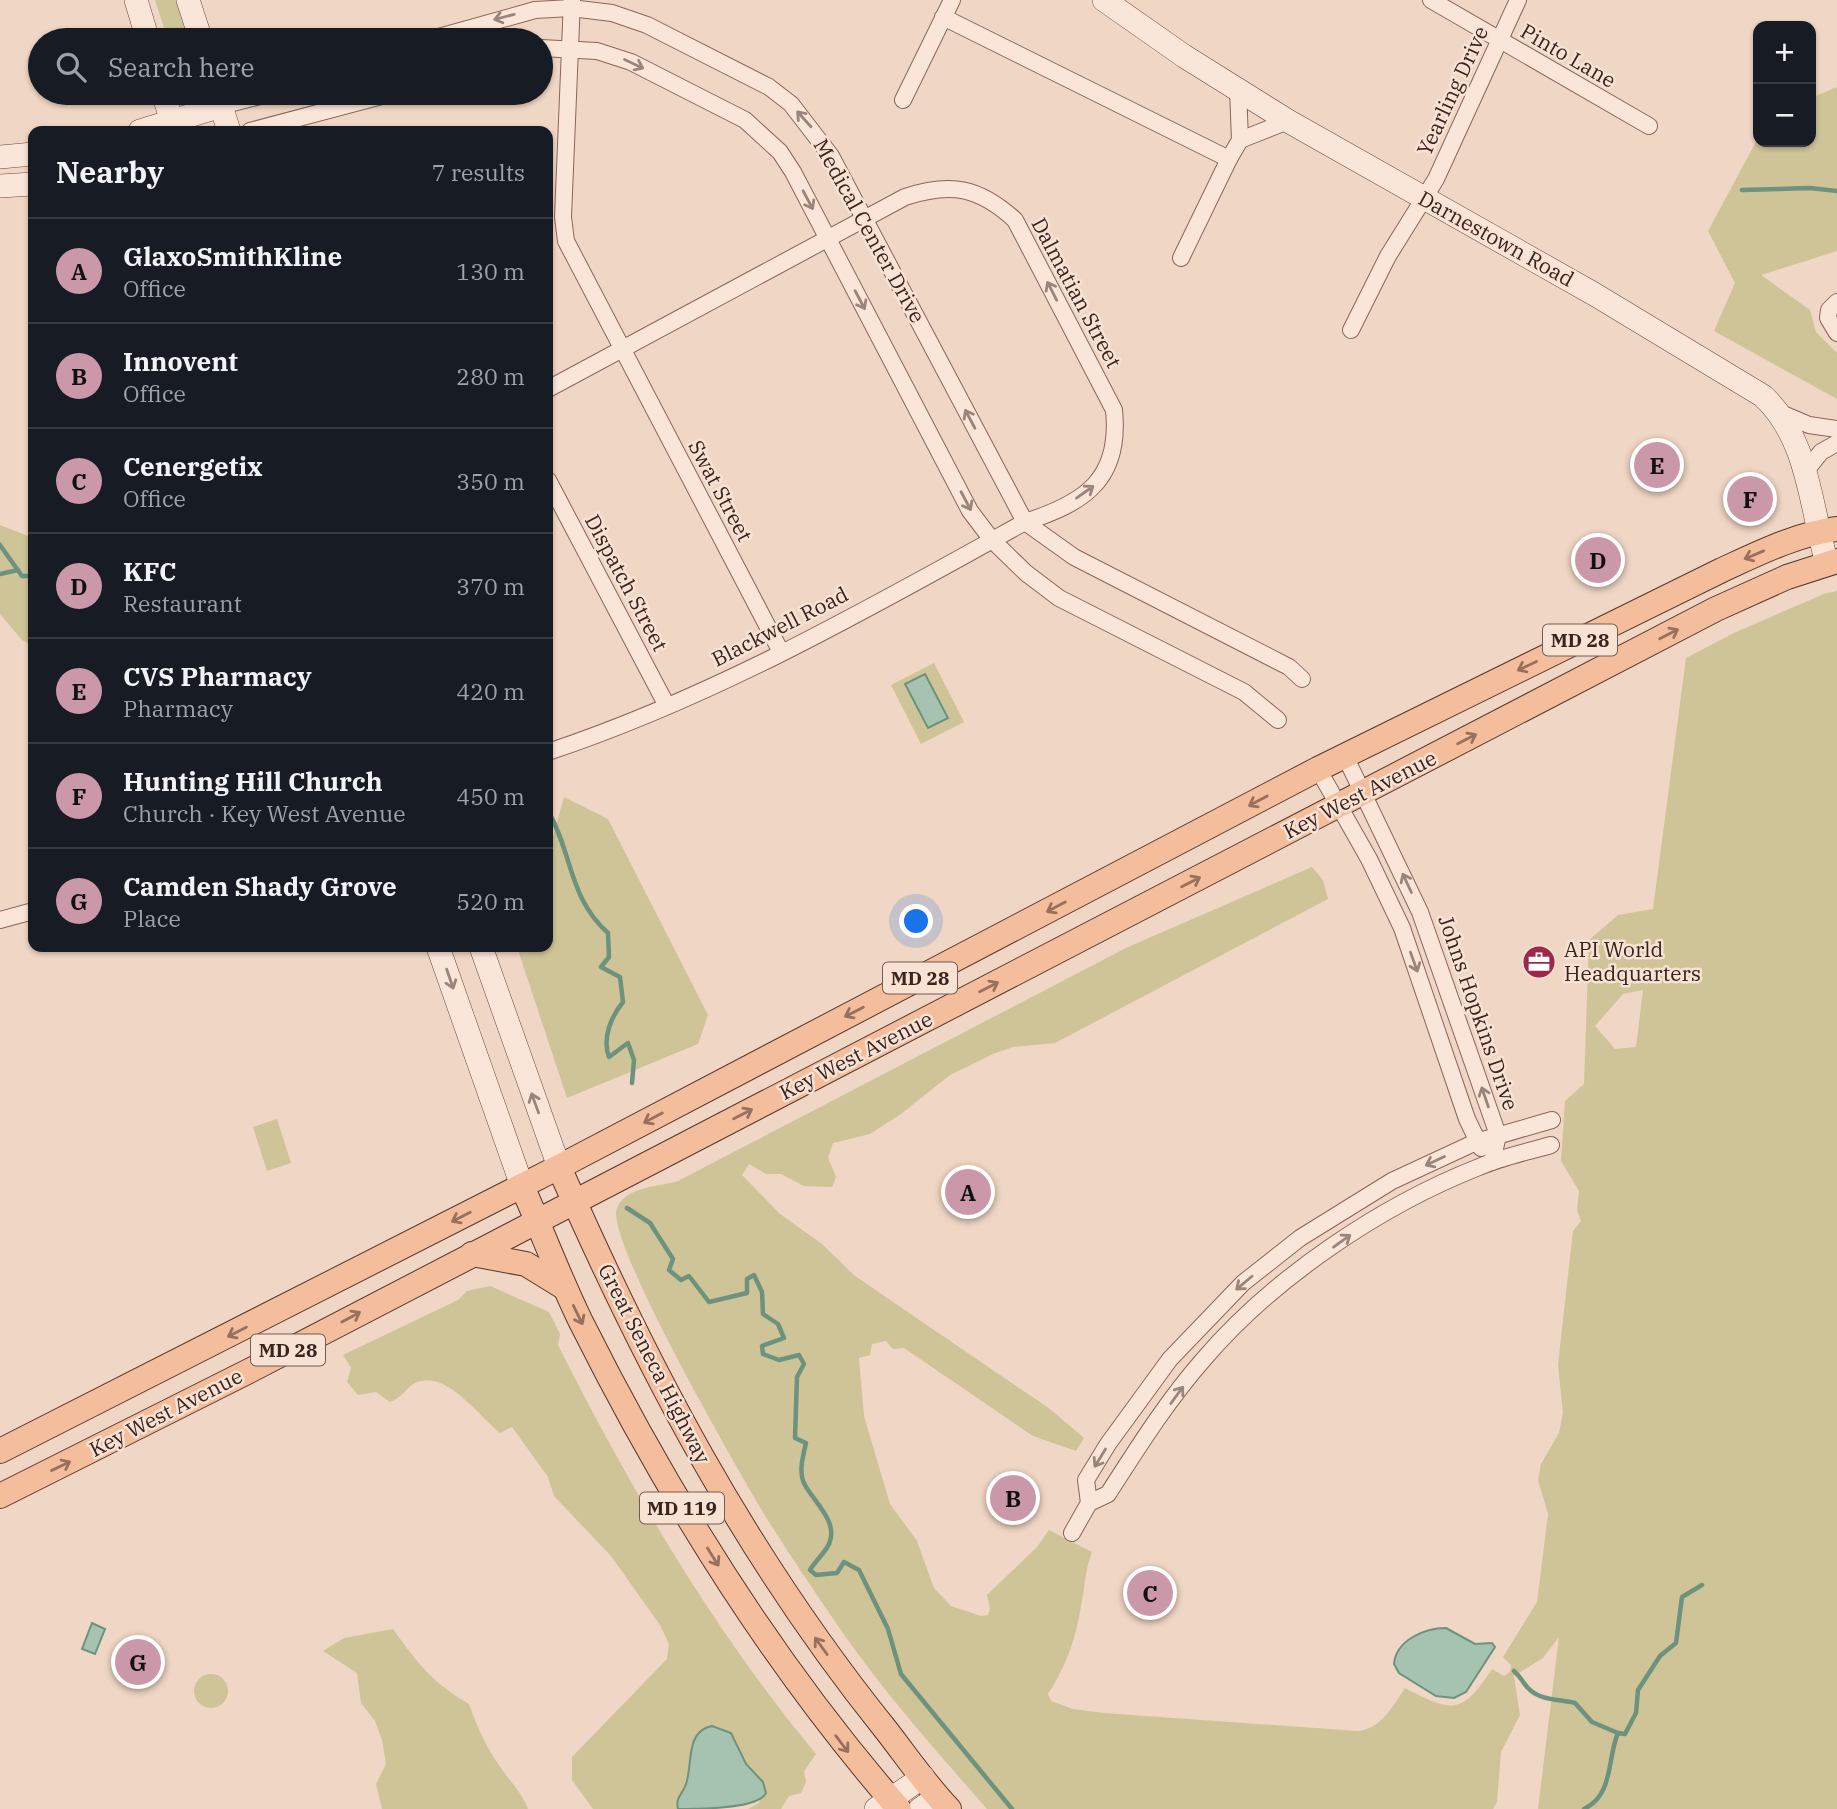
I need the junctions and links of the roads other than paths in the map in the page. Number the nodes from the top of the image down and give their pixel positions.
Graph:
1 (136, 0) edge
2 (188, 0) edge
3 (952, 0) edge
4 (1104, 0) edge
5 (1432, 0) edge
6 (1518, 0) edge
7 (571, 4) edge
8 (943, 18) junction
9 (144, 28) edge
10 (197, 28) edge
11 (469, 28) edge
12 (1500, 41) junction
13 (553, 48) edge
14 (568, 48) junction
15 (1238, 89) junction
16 (904, 100) dead end
17 (167, 105) edge
18 (209, 105) edge
19 (221, 105) edge
20 (348, 105) edge
21 (1288, 121) junction
22 (173, 126) edge
23 (227, 126) edge
24 (269, 126) edge
25 (1649, 126) dead end
26 (1240, 140) junction
27 (28, 154) edge
28 (0, 157) edge
29 (1229, 159) junction
30 (28, 184) edge
31 (0, 187) edge
32 (1423, 198) junction
33 (864, 219) junction
34 (829, 239) junction
35 (1181, 258) dead end
36 (1837, 302) edge
37 (1352, 330) dead end
38 (1837, 333) edge
39 (622, 349) junction
40 (553, 386) edge
41 (1781, 413) junction
42 (1837, 429) edge
43 (1837, 443) edge
44 (1805, 472) junction
45 (553, 489) edge
46 (1025, 522) junction
47 (1827, 530) edge
48 (992, 540) junction
49 (1832, 562) edge
50 (781, 652) junction
51 (1302, 679) dead end
52 (667, 706) junction
53 (1278, 720) dead end
54 (553, 750) edge
55 (1345, 756) junction
56 (1318, 769) junction
57 (1363, 793) junction
58 (1339, 806) junction
59 (28, 912) edge
60 (0, 920) edge
61 (440, 952) edge
62 (483, 952) edge
63 (1552, 1120) dead end
64 (1498, 1135) junction
65 (1476, 1142) junction
66 (1551, 1145) dead end
67 (1492, 1162) junction
68 (559, 1167) junction
69 (522, 1186) junction
70 (575, 1202) junction
71 (538, 1221) junction
72 (472, 1254) junction
73 (566, 1288) junction
74 (0, 1451) edge
75 (0, 1496) edge
76 (1089, 1503) junction
77 (1072, 1533) dead end
78 (932, 1798) edge
79 (889, 1806) edge

1 - 9 main road
2 - 10 main road
3 - 8 street
4 - 15 main road, Darnestown Road
5 - 12 street, Pinto Lane
6 - 12 street, Yearling Drive
7 -> 11 street, Medical Center Drive
7 - 14 street, Swat Street
33 -> 7 street, Medical Center Drive
8 - 16 street
8 - 29 street
12 - 25 street, Pinto Lane
12 - 32 street, Yearling Drive
13 - 14 street, Medical Center Drive
14 -> 34 street, Medical Center Drive
14 - 39 street, Swat Street
15 - 21 main road, Darnestown Road
15 - 26 street
17 - 22 main road
18 - 22 main road
19 - 23 main road
20 - 24 street
21 - 26 street
21 - 32 main road, Darnestown Road
26 - 29 street
27 - 28 main road
29 - 35 street
30 - 31 main road
32 - 37 street, Yearling Drive
32 - 41 main road, Darnestown Road
33 - 34 street, Dalmatian Street
46 -> 33 street, Medical Center Drive
46 -> 33 street, Dalmatian Street
34 - 39 street, Dalmatian Street
34 -> 48 street, Medical Center Drive
36 - 38 street
39 - 40 street, Dalmatian Street
39 - 50 street, Swat Street
41 - 42 street
41 - 44 main road, Darnestown Road
43 - 44 street
44 - 47 main road, Darnestown Road
45 - 52 street, Dispatch Street
46 - 48 street, Blackwell Road
46 - 51 street
47 - 49 main road, Darnestown Road
47 -> 55 main road, Key West Avenue / MD 28
48 - 50 street, Blackwell Road
48 - 53 street, Medical Center Drive
57 -> 49 main road, Key West Avenue / MD 28
50 - 52 street, Blackwell Road
52 - 54 street, Blackwell Road
55 - 56 main road, Key West Avenue / MD 28
55 - 57 street, Johns Hopkins Drive
56 - 58 street, Johns Hopkins Drive
56 -> 68 main road, Key West Avenue / MD 28
57 - 58 main road, Key West Avenue / MD 28
64 -> 57 street, Johns Hopkins Drive
58 -> 65 street, Johns Hopkins Drive
70 -> 58 main road, Key West Avenue / MD 28
59 - 60 street
61 -> 69 main road, Great Seneca Highway
68 -> 62 main road, Great Seneca Highway
63 - 64 street
64 - 65 street
64 - 67 street, Johns Hopkins Drive
65 - 67 street, Johns Hopkins Drive
65 -> 76 street
66 - 67 street
76 -> 67 street
68 - 69 main road, Key West Avenue / MD 28
68 - 70 main road, Great Seneca Highway / MD 119
69 - 71 main road, Great Seneca Highway / MD 119
69 -> 74 main road, Key West Avenue / MD 28
70 - 71 main road, Key West Avenue / MD 28
78 -> 70 main road, Great Seneca Highway / MD 119
71 - 72 main road, Key West Avenue / MD 28
71 - 73 main road, Great Seneca Highway / MD 119
72 - 73 main road
75 -> 72 main road, Key West Avenue / MD 28
73 -> 79 main road, Great Seneca Highway / MD 119
76 - 77 street
78 - 79 main road

